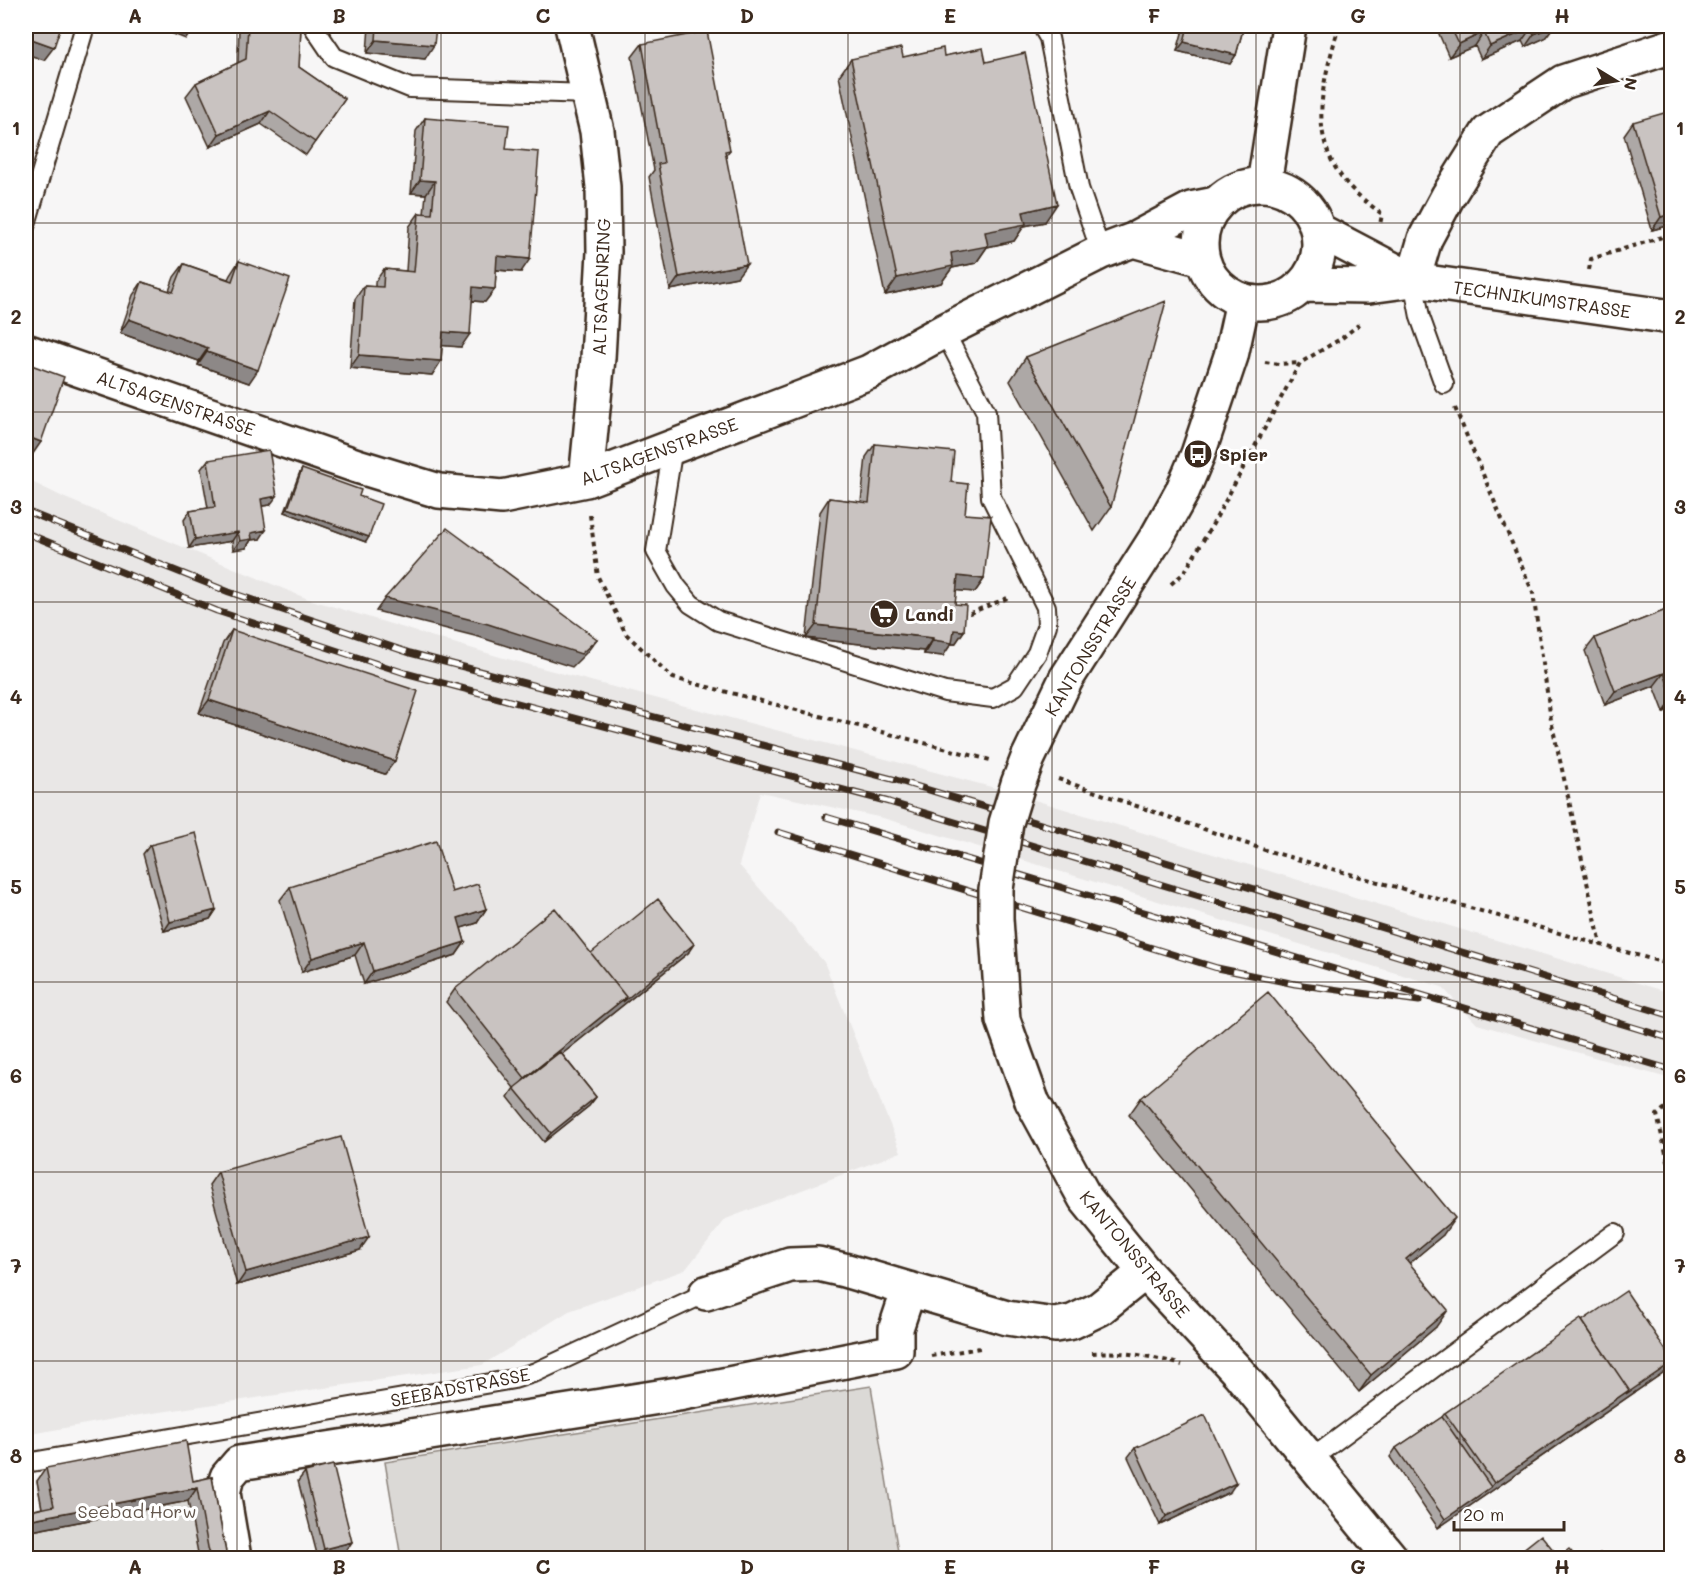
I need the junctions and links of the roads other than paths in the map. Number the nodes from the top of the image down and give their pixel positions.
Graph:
1 (85, 26) edge
2 (313, 26) edge
3 (572, 26) edge
4 (1042, 26) edge
5 (1289, 26) edge
6 (1671, 46) edge
7 (588, 94) junction
8 (1264, 184) junction
9 (1216, 204) junction
10 (26, 224) edge
11 (1318, 230) junction
12 (1133, 240) junction
13 (1101, 252) junction
14 (1202, 259) junction
15 (1413, 280) junction
16 (1302, 285) junction
17 (1243, 301) junction
18 (1671, 317) edge
19 (944, 330) junction
20 (26, 351) edge
21 (1444, 384) road end
22 (673, 447) junction
23 (586, 480) junction
24 (1615, 1233) dead end
25 (1145, 1272) junction
26 (909, 1289) junction
27 (706, 1293) joint
28 (1311, 1459) junction
29 (26, 1463) edge
30 (234, 1558) edge
31 (1391, 1558) edge

1 - 10 lane
2 - 7 lane
3 - 7 street, ALTSAGENRING
4 - 13 lane
5 - 8 street
6 - 15 street
7 - 23 street, ALTSAGENRING
8 - 9 street
8 - 11 street
9 - 12 street, ALTSAGENSTRASSE
9 - 14 street
11 - 15 street, TECHNIKUMSTRASSE
11 - 16 street
12 - 13 street, ALTSAGENSTRASSE
12 - 14 street
13 - 19 street, ALTSAGENSTRASSE
14 - 17 street
15 - 16 street, TECHNIKUMSTRASSE
15 - 18 street, TECHNIKUMSTRASSE
15 - 21 lane
16 - 17 street
17 - 25 street, KANTONSSTRASSE, bridge
19 - 22 street, ALTSAGENSTRASSE
19 - 22 lane
20 - 23 street, ALTSAGENSTRASSE
22 - 23 street, ALTSAGENSTRASSE
24 - 28 lane
25 - 26 street, SEEBADSTRASSE
25 - 28 street, KANTONSSTRASSE
26 - 27 street, SEEBADSTRASSE
26 - 30 street
27 - 29 lane, SEEBADSTRASSE
28 - 31 street, KANTONSSTRASSE

